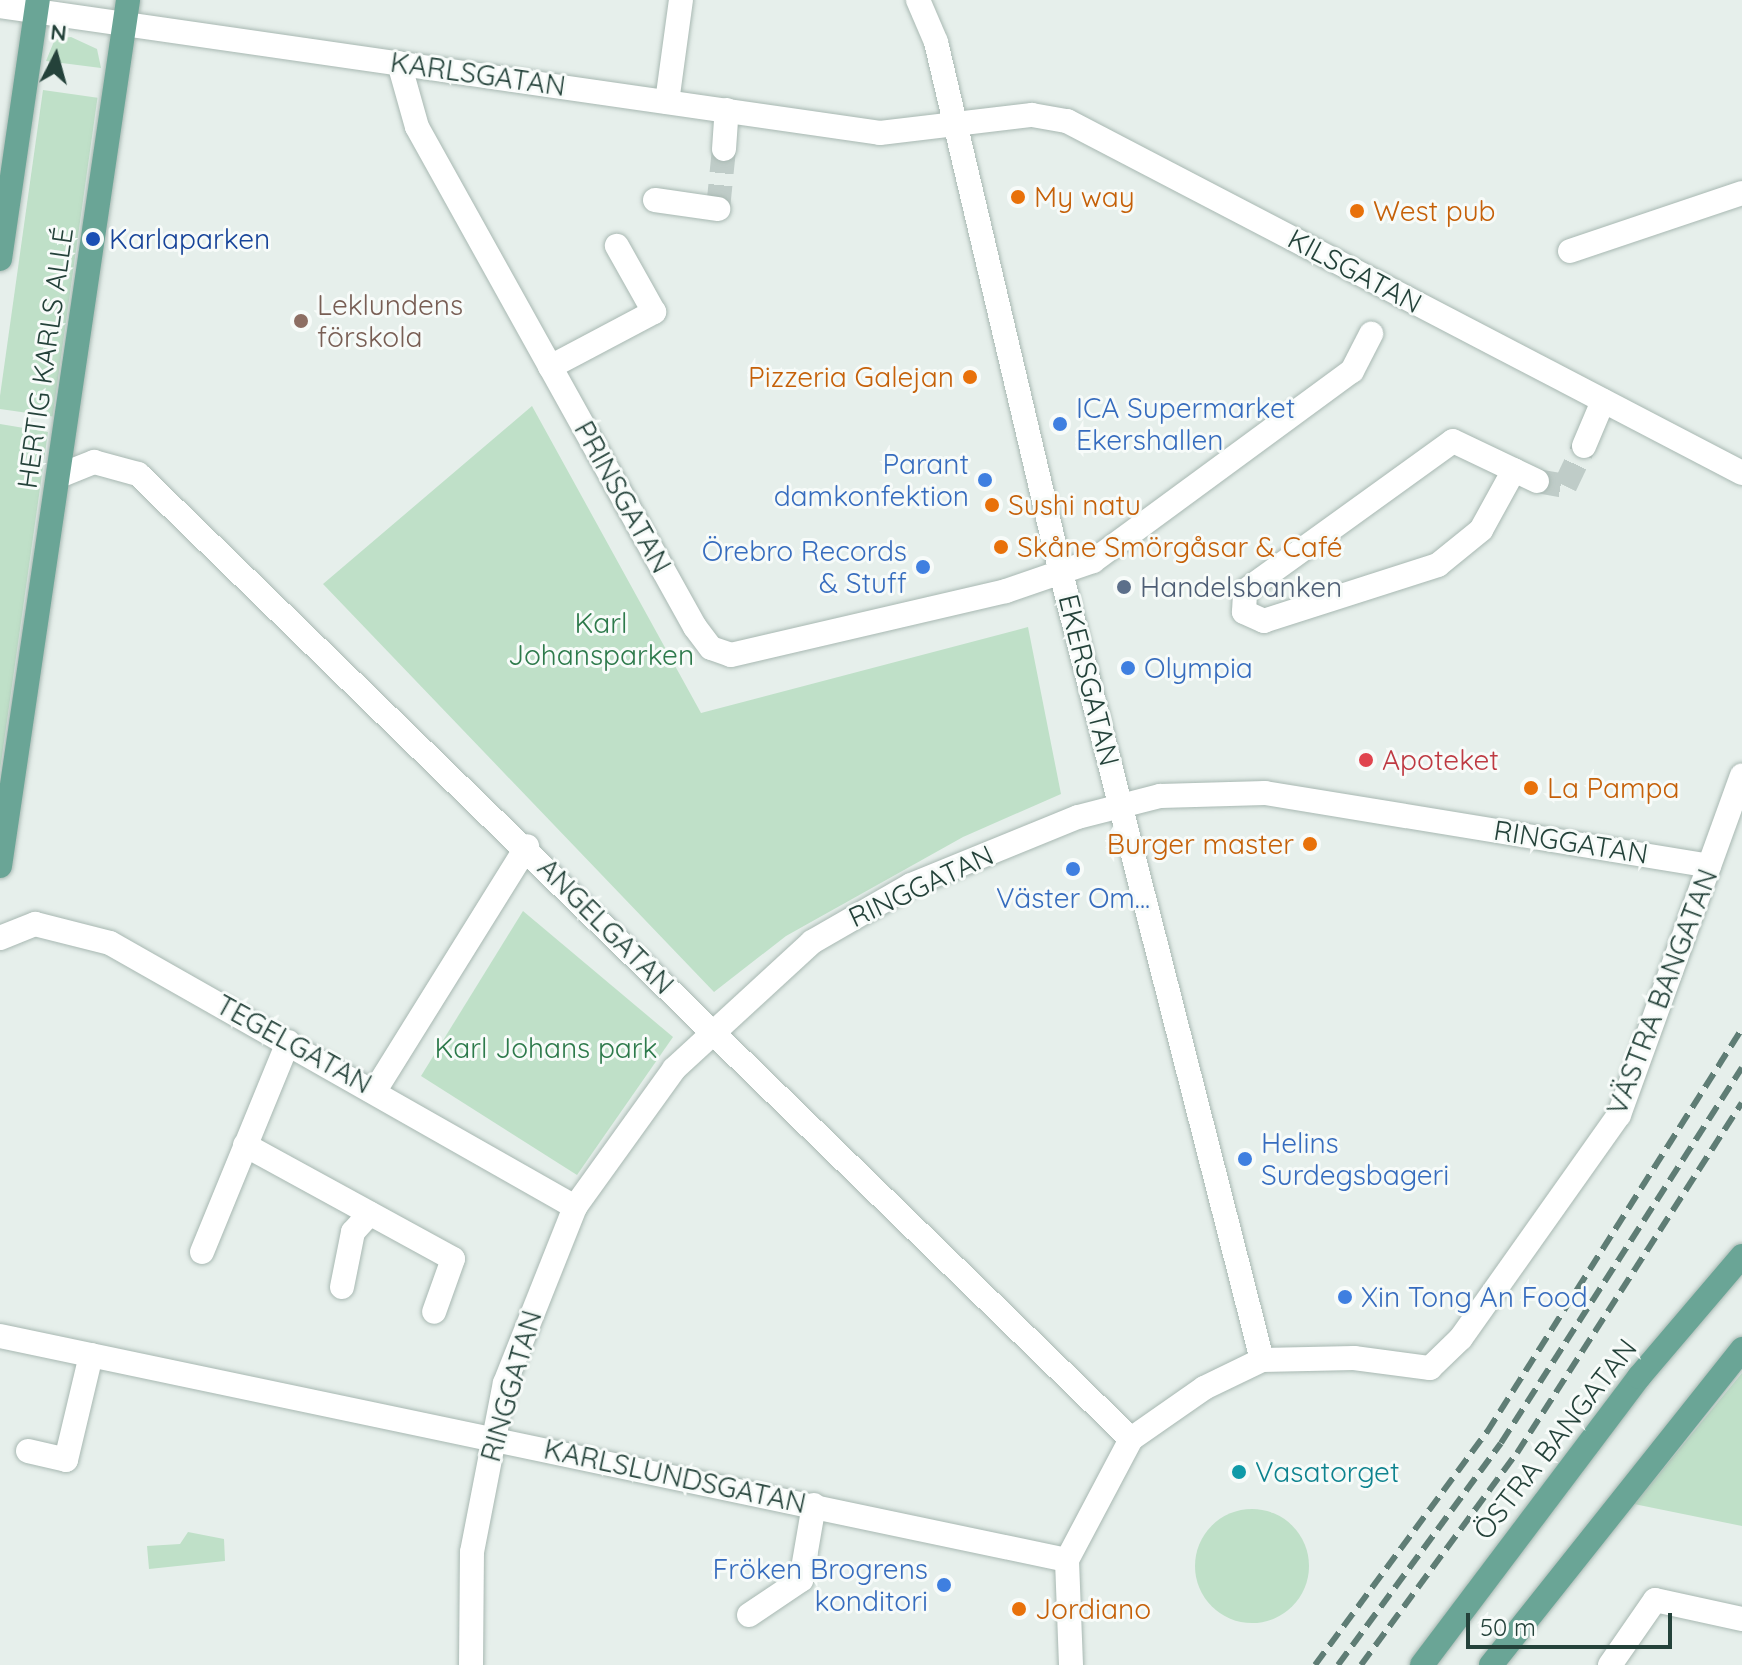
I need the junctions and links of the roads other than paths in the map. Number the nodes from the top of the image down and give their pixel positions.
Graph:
1 (681, 0) edge
2 (918, 0) edge
3 (37, 5) edge
4 (0, 6) edge
5 (126, 12) edge
6 (399, 63) junction
7 (667, 102) junction
8 (727, 110) junction
9 (956, 128) junction
10 (724, 149) tunnel mouth
11 (1742, 193) edge
12 (655, 200) dead end
13 (718, 209) dead end
14 (617, 246) dead end
15 (1570, 251) dead end
16 (0, 259) edge
17 (1371, 334) dead end
18 (550, 367) junction
19 (1603, 401) junction
20 (1584, 446) tunnel mouth
21 (1514, 470) junction
22 (1742, 473) edge
23 (59, 476) junction
24 (1537, 481) tunnel mouth
25 (1060, 569) junction
26 (1742, 776) edge
27 (1120, 804) junction
28 (527, 846) junction
29 (0, 866) edge
30 (1709, 866) junction
31 (0, 938) edge
32 (708, 1033) junction
33 (288, 1042) junction
34 (376, 1089) junction
35 (245, 1145) junction
36 (575, 1207) junction
37 (370, 1213) junction
38 (202, 1252) dead end
39 (1742, 1256) edge
40 (342, 1287) dead end
41 (434, 1312) dead end
42 (0, 1336) edge
43 (1742, 1349) edge
44 (91, 1355) junction
45 (1262, 1360) junction
46 (494, 1438) junction
47 (1131, 1439) junction
48 (28, 1451) dead end
49 (814, 1505) junction
50 (1067, 1560) junction
51 (749, 1615) dead end
52 (1742, 1619) edge
53 (471, 1665) edge
54 (1071, 1665) edge
55 (1422, 1665) edge
56 (1491, 1665) edge
57 (1610, 1665) edge

1 - 7 street
2 - 9 street, EKERSGATAN
3 - 4 street, KARLSGATAN
3 - 5 street, KARLSGATAN
3 - 16 main road, HERTIG KARLS ALLÉ
5 - 6 street, KARLSGATAN
5 - 23 main road, HERTIG KARLS ALLÉ
6 - 7 street, KARLSGATAN
6 - 18 street, PRINSGATAN
7 - 8 street, KARLSGATAN
8 - 9 street, KARLSGATAN
8 - 10 street
9 - 19 street, KILSGATAN
9 - 25 street, EKERSGATAN
11 - 15 street
12 - 13 street
14 - 18 street
17 - 25 street, PRINSGATAN
18 - 25 street, PRINSGATAN
19 - 20 street
19 - 22 street, KILSGATAN
21 - 21 street
21 - 24 street
23 - 28 street, ANGELGATAN
23 - 29 main road, HERTIG KARLS ALLÉ
25 - 27 street, EKERSGATAN
26 - 30 street, VÄSTRA BANGATAN
27 - 30 street, RINGGATAN
27 - 32 street, RINGGATAN
27 - 45 street, EKERSGATAN
28 - 32 street, ANGELGATAN
28 - 34 street
30 - 45 street, VÄSTRA BANGATAN
31 - 33 street, TEGELGATAN
32 - 36 street, RINGGATAN
32 - 47 street, ANGELGATAN
33 - 34 street, TEGELGATAN
33 - 35 street
34 - 36 street, TEGELGATAN
35 - 37 street
35 - 38 street
36 - 46 street, RINGGATAN
37 - 40 street
37 - 41 street
39 - 55 main road, ÖSTRA BANGATAN
42 - 44 street, KARLSLUNDSGATAN
43 - 56 main road
44 - 46 street, KARLSLUNDSGATAN
44 - 48 street
45 - 47 street
46 - 49 street, KARLSLUNDSGATAN
46 - 53 street, RINGGATAN
47 - 50 street
49 - 50 street, KARLSLUNDSGATAN
49 - 51 street
50 - 54 street
52 - 57 street

